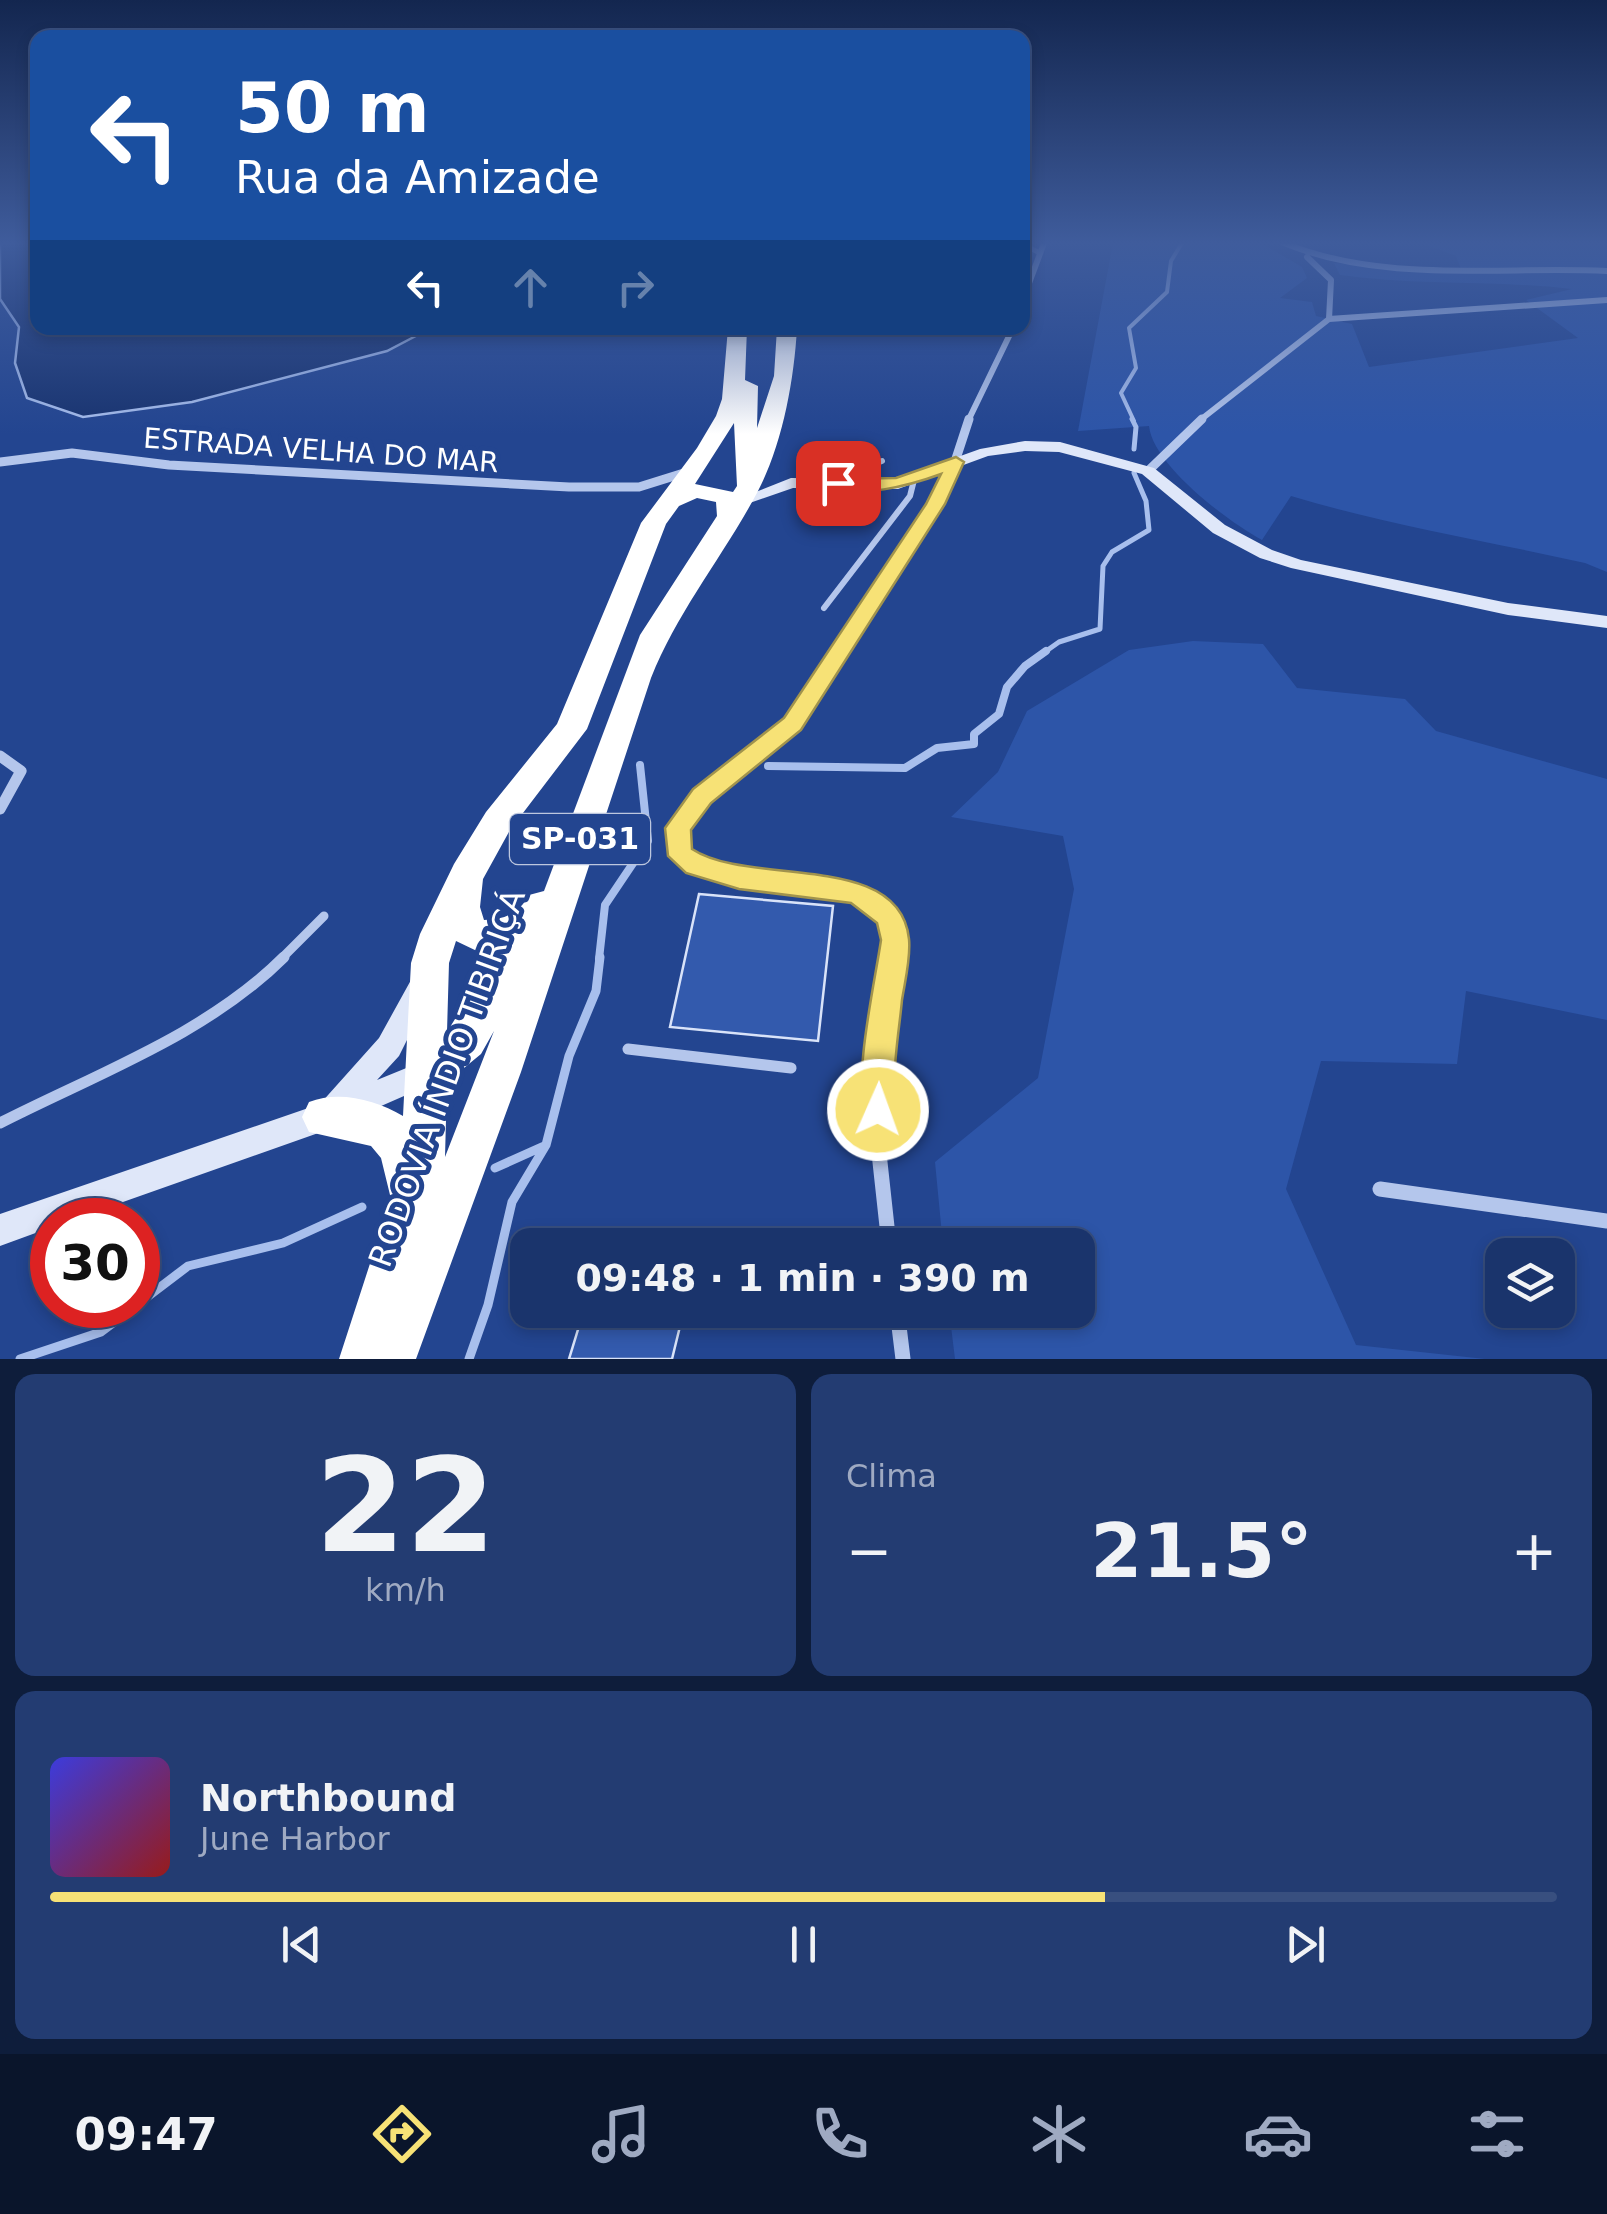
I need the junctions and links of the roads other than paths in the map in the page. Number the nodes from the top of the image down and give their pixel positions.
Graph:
1 (1330, 306) edge
2 (1513, 306) edge
3 (1329, 319) junction
4 (737, 335) edge
5 (750, 335) edge
6 (787, 335) edge
7 (1010, 335) edge
8 (882, 461) dead end
9 (0, 462) edge
10 (956, 462) junction
11 (692, 469) junction
12 (1148, 471) junction
13 (914, 480) junction
14 (813, 482) junction
15 (862, 484) junction
16 (640, 486) junction
17 (745, 491) junction
18 (667, 503) junction
19 (824, 608) dead end
20 (1607, 622) edge
21 (0, 756) edge
22 (0, 809) edge
23 (582, 835) junction
24 (466, 874) junction
25 (324, 916) dead end
26 (534, 920) junction
27 (430, 963) junction
28 (628, 1049) dead end
29 (791, 1068) dead end
30 (426, 1073) junction
31 (324, 1117) junction
32 (0, 1123) edge
33 (1380, 1188) dead end
34 (412, 1208) junction
35 (1607, 1220) edge
36 (888, 1228) edge
37 (0, 1230) edge
38 (899, 1328) edge
39 (364, 1359) edge
40 (392, 1359) edge
41 (903, 1359) edge

1 - 3 street
2 - 3 street
3 - 12 street
4 - 11 highway, RODOVIA ÍNDIO TIBIRIÇÁ / SP-031
5 - 17 highway
6 - 17 highway, RODOVIA ÍNDIO TIBIRIÇÁ
7 - 10 street
8 - 15 lane
9 - 16 street, ESTRADA VELHA DO MAR
10 - 12 street
10 - 13 street
10 - 36 street
11 - 16 street, ESTRADA VELHA DO MAR
11 - 18 highway, RODOVIA ÍNDIO TIBIRIÇÁ / SP-031
12 - 20 street
13 - 15 street
13 - 19 lane
14 - 15 street
14 - 17 street
14 - 17 street
16 - 18 street
17 - 18 highway
17 - 23 highway, RODOVIA ÍNDIO TIBIRIÇÁ / SP-031
18 - 24 highway, RODOVIA ÍNDIO TIBIRIÇÁ / SP-031
21 - 22 street
23 - 26 highway
23 - 40 highway, RODOVIA ÍNDIO TIBIRIÇÁ / SP-031
24 - 26 highway
24 - 27 highway, RODOVIA ÍNDIO TIBIRIÇÁ / SP-031
25 - 32 lane
26 - 30 highway
27 - 30 highway, RODOVIA ÍNDIO TIBIRIÇÁ / SP-031
27 - 31 street
28 - 29 lane
30 - 31 street
30 - 34 highway, RODOVIA ÍNDIO TIBIRIÇÁ / SP-031
31 - 34 highway
31 - 37 street
33 - 35 street
34 - 39 highway, RODOVIA ÍNDIO TIBIRIÇÁ / SP-031
38 - 41 street

